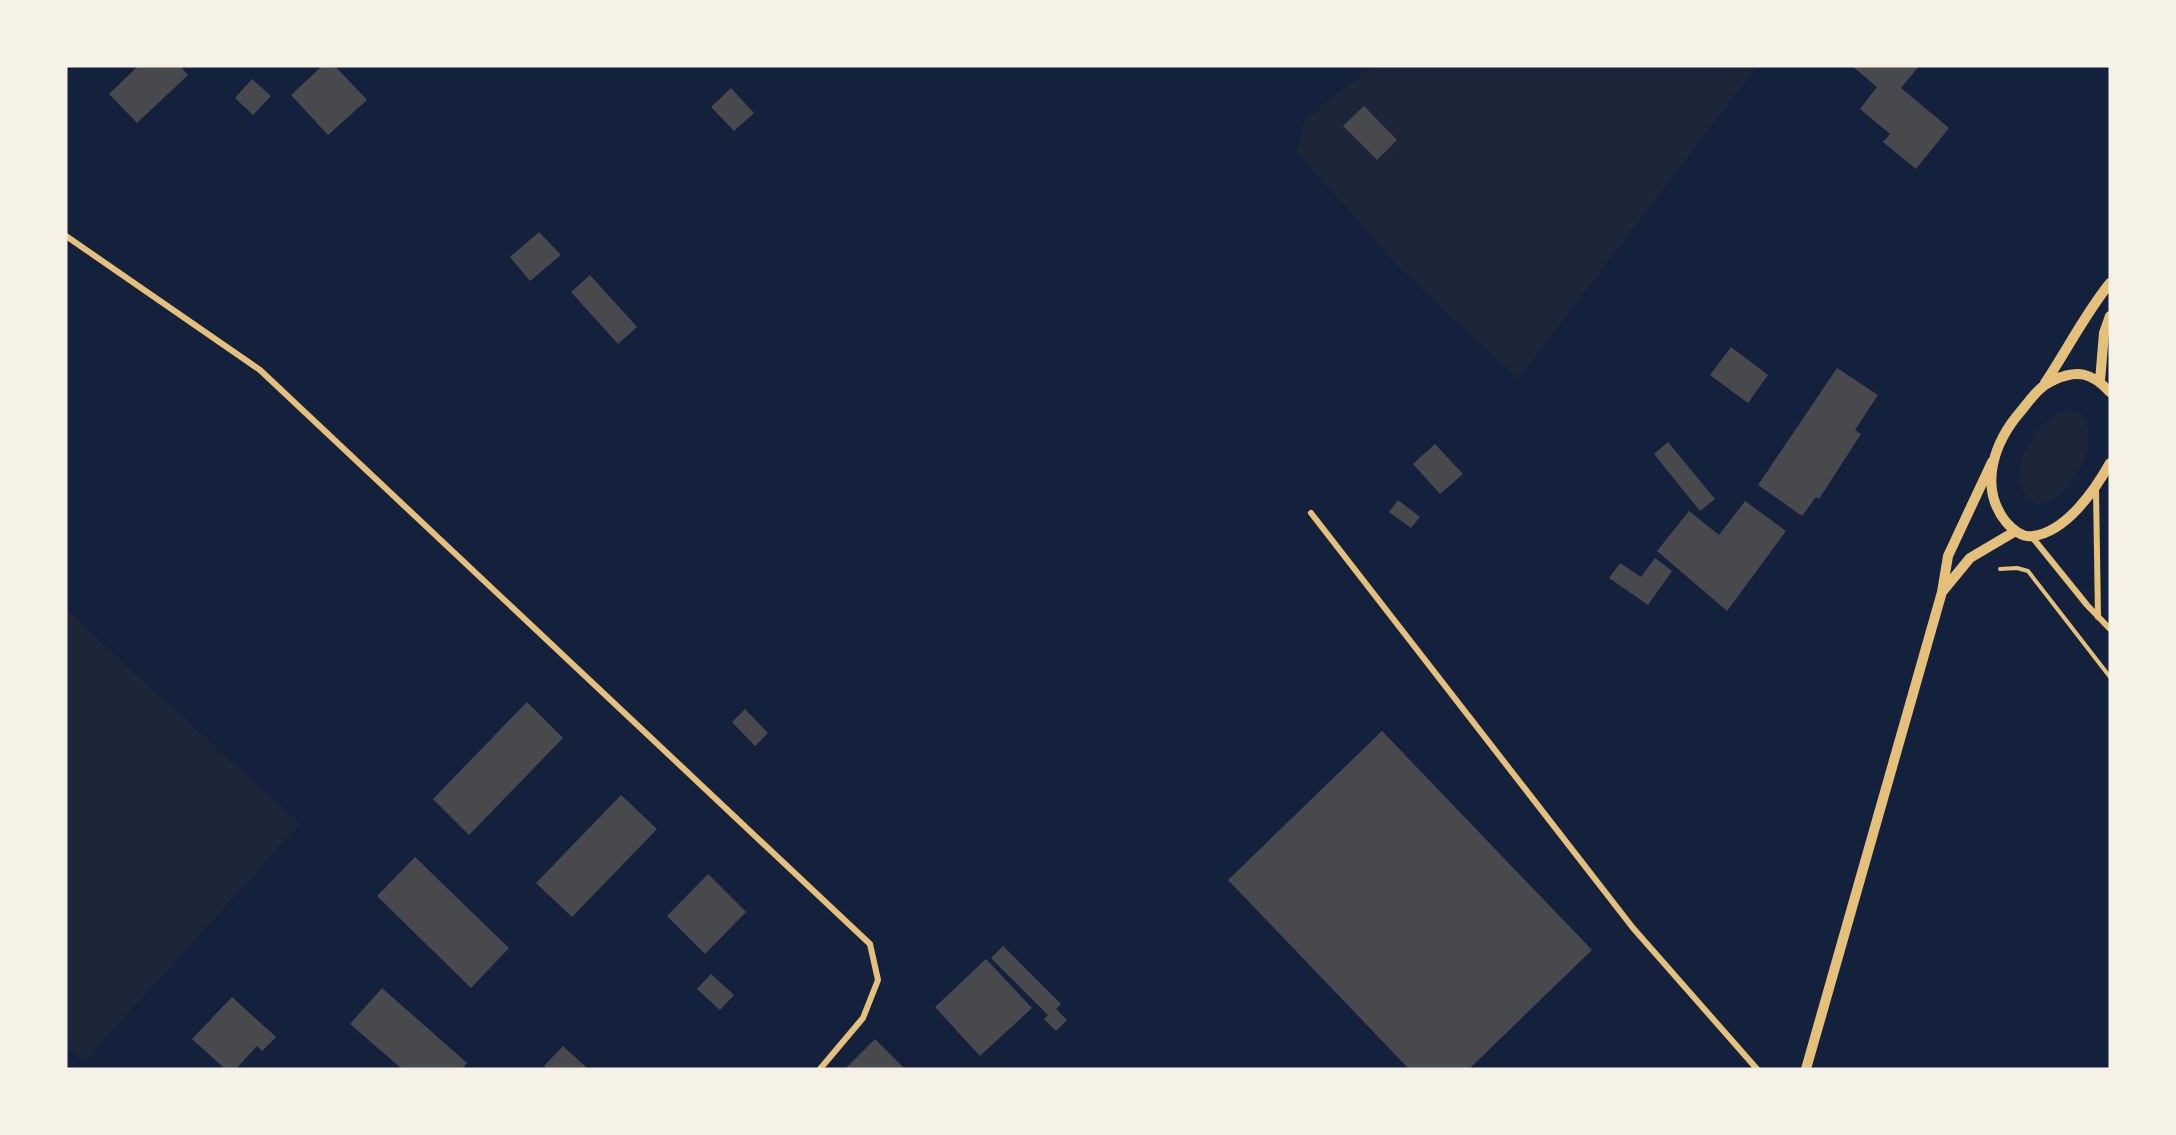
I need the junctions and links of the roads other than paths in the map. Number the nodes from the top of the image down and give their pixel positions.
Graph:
1 (66, 236) edge
2 (2110, 283) edge
3 (2110, 316) edge
4 (2100, 381) junction
5 (2043, 384) junction
6 (2110, 392) edge
7 (1992, 462) junction
8 (2110, 463) edge
9 (2096, 489) junction
10 (1311, 513) dead end
11 (2014, 532) junction
12 (2032, 537) junction
13 (1942, 592) junction
14 (2098, 617) junction
15 (2110, 629) edge
16 (820, 1069) edge
17 (1756, 1069) edge
18 (1806, 1069) edge

1 - 16 street
2 - 5 street
3 - 4 street
4 - 5 street
4 - 6 street
5 - 7 street
7 - 11 street
7 - 13 street
8 - 9 street
9 - 12 street
9 - 14 street
10 - 17 street
11 - 12 street
11 - 13 street
12 - 14 street
13 - 18 street
14 - 15 street

